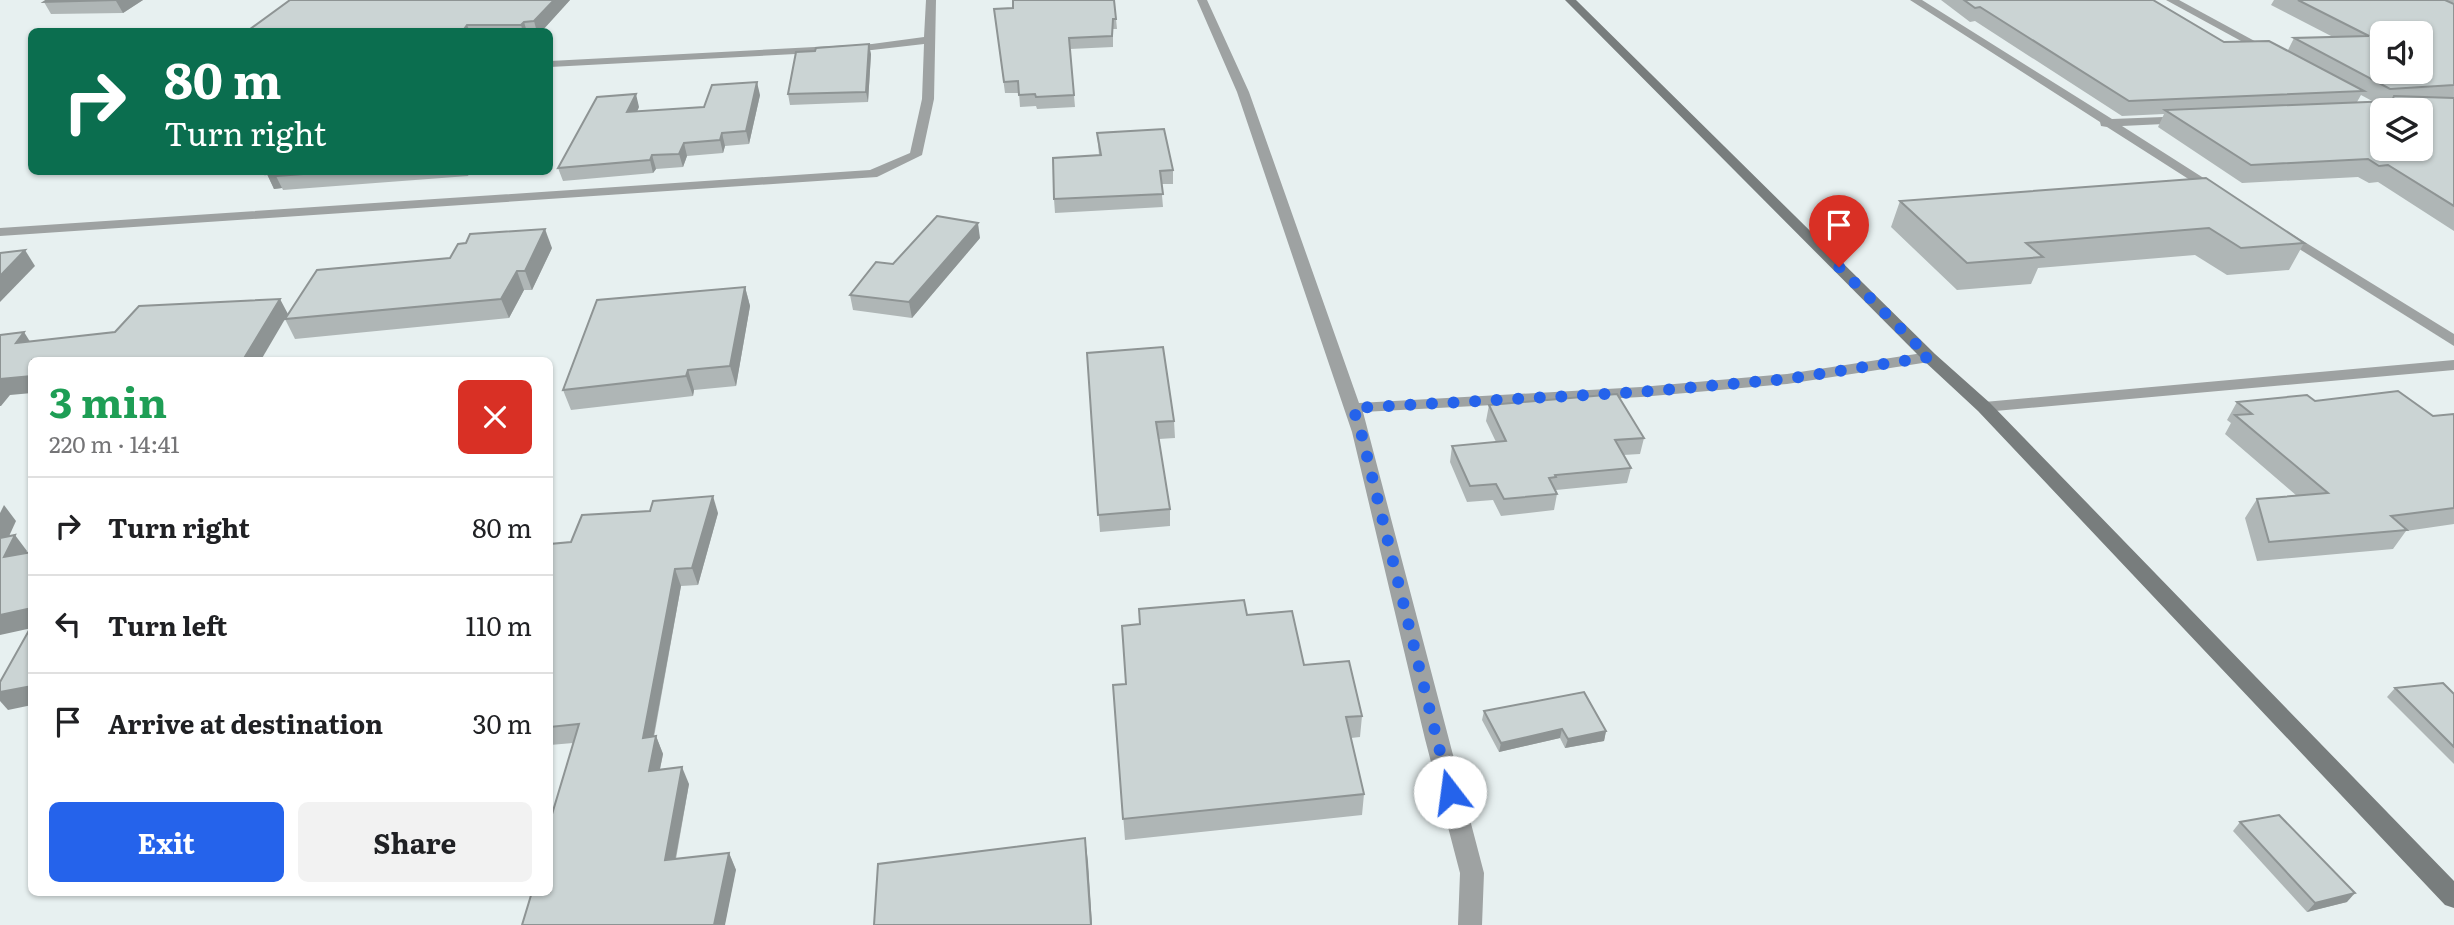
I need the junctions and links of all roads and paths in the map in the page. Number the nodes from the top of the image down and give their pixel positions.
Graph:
1 (930, 0) edge
2 (1202, 0) edge
3 (1570, 0) edge
4 (1915, 0) edge
5 (2171, 0) edge
6 (928, 40) junction
7 (2279, 58) edge
8 (553, 64) edge
9 (2200, 118) edge
10 (2105, 122) junction
11 (2227, 197) edge
12 (2272, 226) edge
13 (0, 232) edge
14 (2454, 341) edge
15 (1929, 357) junction
16 (2454, 365) edge
17 (1984, 407) junction
18 (1353, 408) junction
19 (2454, 897) edge
20 (1470, 925) edge

1 - 6 street
2 - 18 street
3 - 15 main road
4 - 10 street
5 - 7 street
6 - 8 street
6 - 13 street
9 - 10 street
10 - 11 street
12 - 14 street
15 - 17 main road
15 - 18 street
16 - 17 street
17 - 19 main road
18 - 20 street

